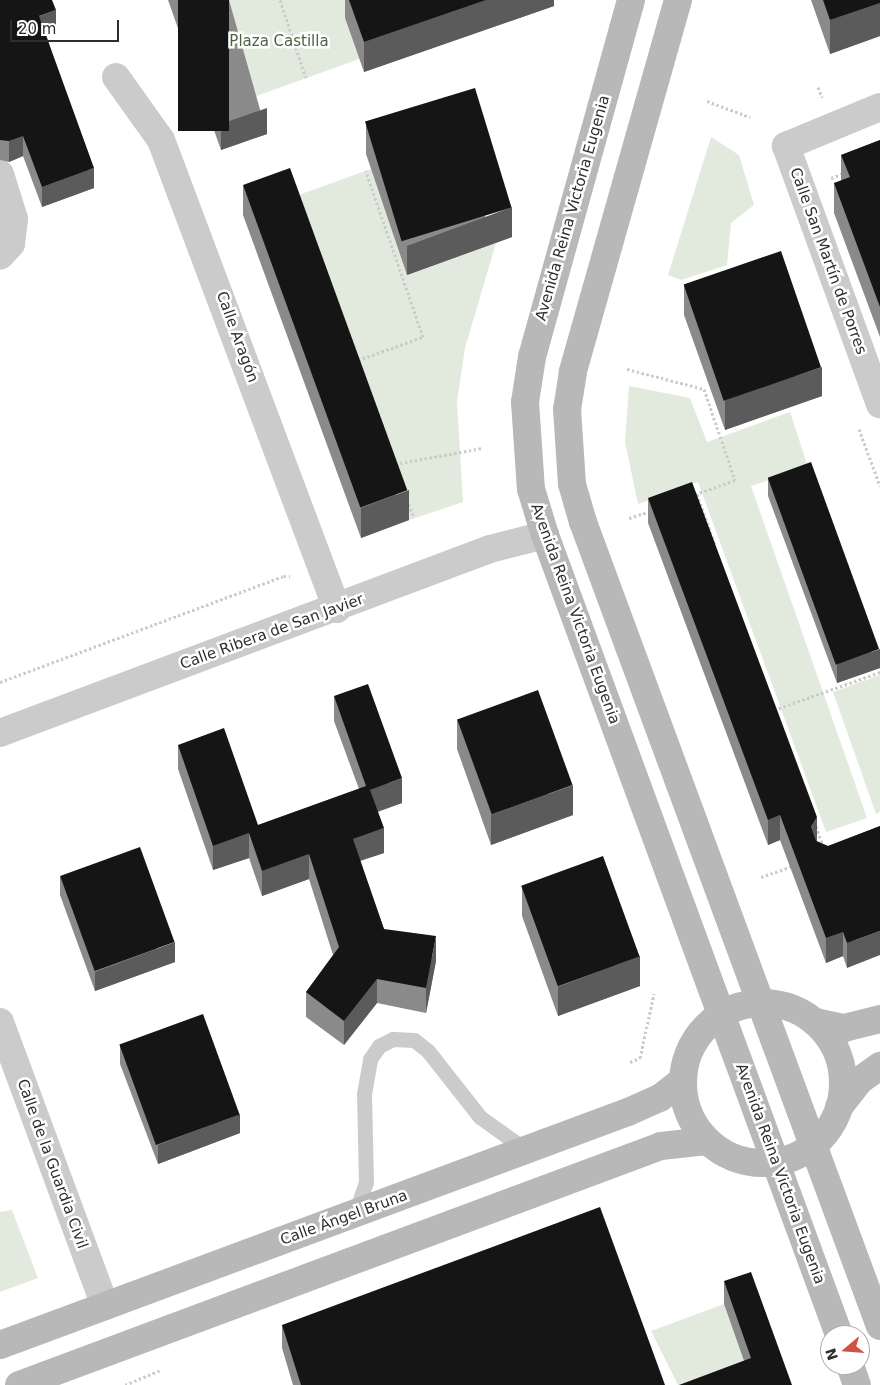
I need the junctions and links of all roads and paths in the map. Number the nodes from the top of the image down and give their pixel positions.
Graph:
1 (280, 0) edge
2 (631, 0) edge
3 (678, 0) edge
4 (116, 77) dead end
5 (306, 78) dead end
6 (707, 101) dead end
7 (880, 108) edge
8 (750, 117) dead end
9 (366, 171) dead end
10 (849, 171) edge
11 (0, 174) edge
12 (825, 180) dead end
13 (0, 256) edge
14 (354, 351) edge
15 (358, 360) junction
16 (361, 370) edge
17 (627, 370) dead end
18 (880, 404) edge
19 (482, 448) dead end
20 (391, 454) edge
21 (395, 464) junction
22 (398, 473) edge
23 (405, 491) edge
24 (697, 494) junction
25 (688, 497) edge
26 (654, 509) edge
27 (414, 518) dead end
28 (629, 518) dead end
29 (545, 535) junction
30 (717, 550) edge
31 (298, 577) dead end
32 (336, 609) junction
33 (880, 672) edge
34 (0, 682) edge
35 (770, 700) edge
36 (774, 710) junction
37 (777, 719) edge
38 (0, 733) edge
39 (813, 818) edge
40 (826, 854) edge
41 (798, 864) edge
42 (761, 877) dead end
43 (654, 994) dead end
44 (760, 1003) junction
45 (722, 1014) junction
46 (880, 1019) edge
47 (0, 1022) edge
48 (815, 1022) junction
49 (630, 1062) dead end
50 (880, 1066) edge
51 (682, 1081) junction
52 (838, 1109) junction
53 (707, 1141) junction
54 (814, 1145) junction
55 (526, 1150) junction
56 (775, 1163) junction
57 (355, 1214) junction
58 (105, 1306) junction
59 (835, 1325) edge
60 (880, 1326) edge
61 (0, 1345) edge
62 (19, 1385) edge

1 - 5 path
2 - 29 main road, Avenida Reina Victoria Eugenia
3 - 44 main road
4 - 32 street, Calle Aragón
6 - 8 path
7 - 18 street, Calle San Martín de Porres
9 - 15 path
10 - 12 path
11 - 13 street
14 - 15 path
15 - 16 path
17 - 24 path
19 - 21 path
20 - 21 path
21 - 22 path
23 - 27 path
24 - 25 path
24 - 30 path
26 - 28 path
29 - 32 street, Calle Ribera de San Javier
29 - 45 main road, Avenida Reina Victoria Eugenia
31 - 34 path
32 - 38 street, Calle Ribera de San Javier
33 - 36 path
35 - 36 path
36 - 37 path
39 - 40 path
41 - 42 path
43 - 49 path
44 - 45 main road
44 - 48 main road
44 - 54 main road
45 - 51 main road
45 - 56 main road, Avenida Reina Victoria Eugenia
46 - 48 main road
47 - 58 street, Calle de la Guardia Civil
48 - 52 main road
50 - 52 main road
51 - 53 main road
51 - 55 main road, Calle Ángel Bruna
52 - 54 main road
53 - 56 main road
53 - 62 main road
54 - 56 main road
54 - 60 main road
55 - 57 main road, Calle Ángel Bruna
55 - 57 lane
56 - 59 main road, Avenida Reina Victoria Eugenia
57 - 58 main road, Calle Ángel Bruna
58 - 61 main road, Calle Ángel Bruna

